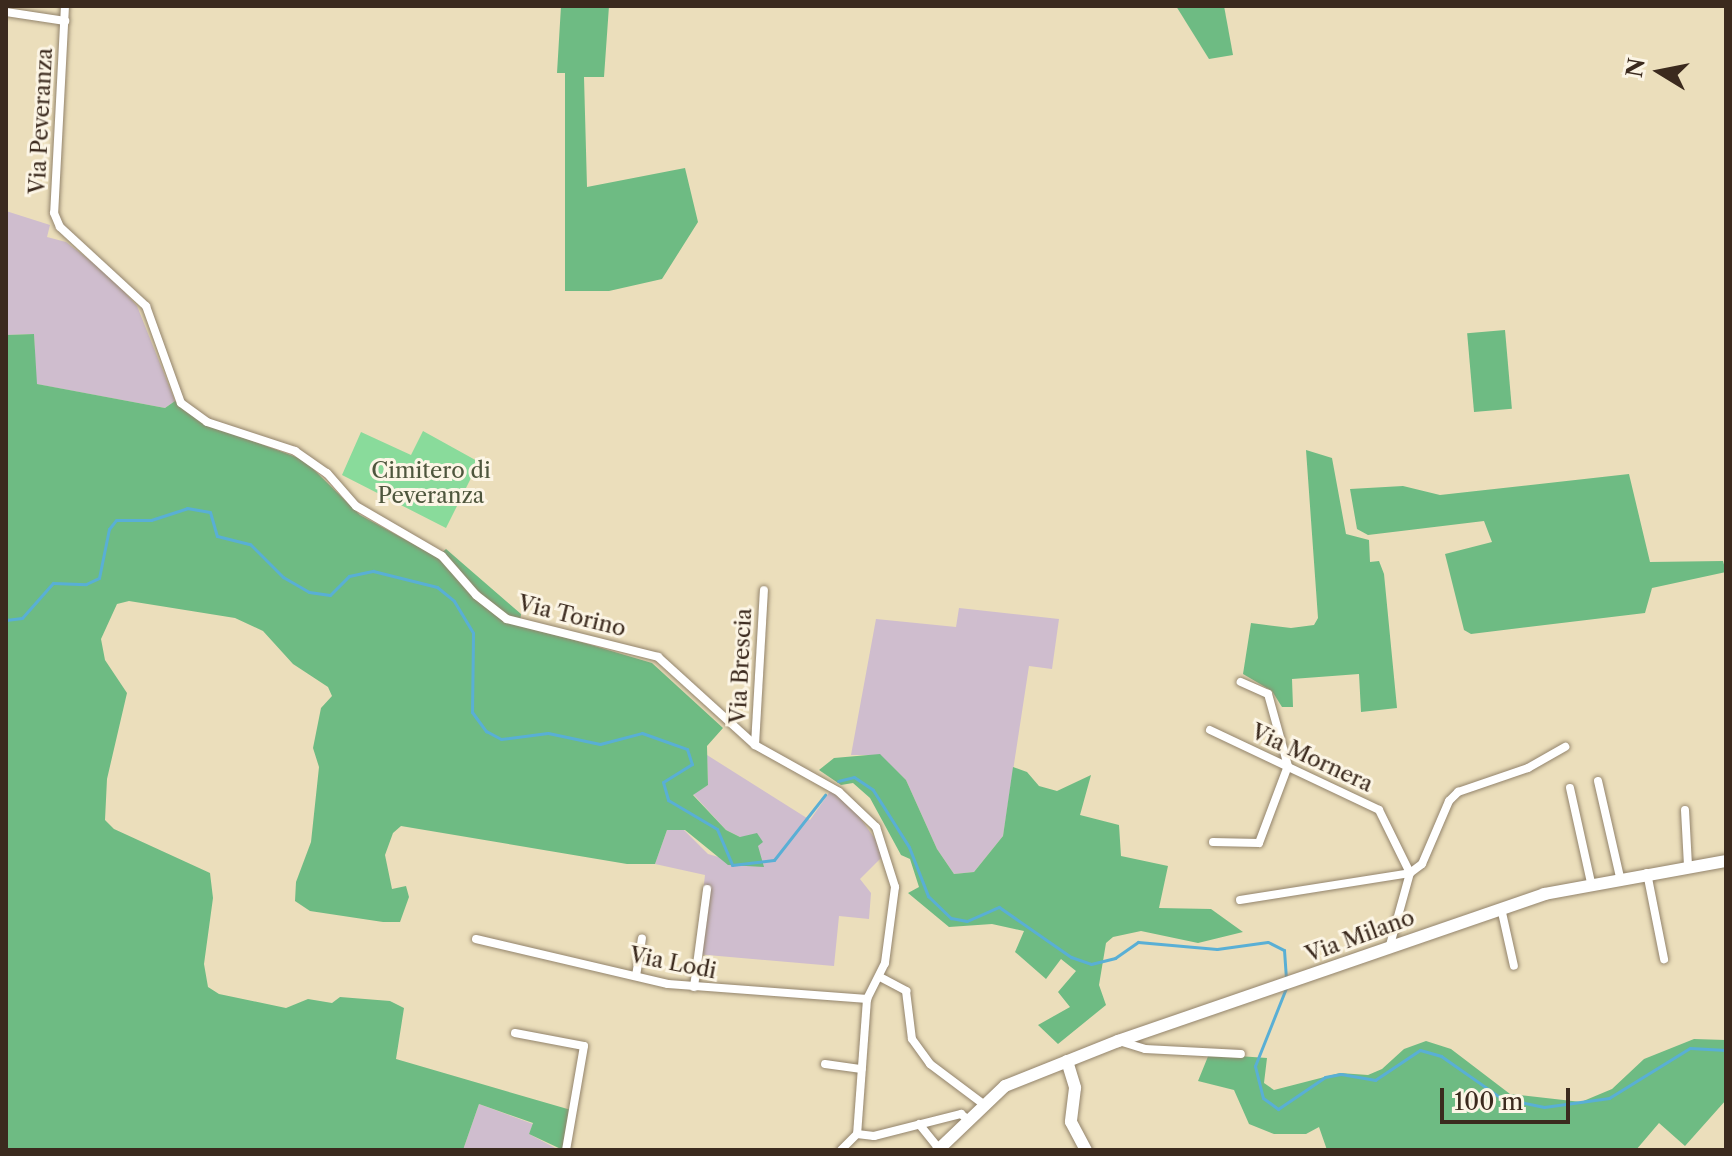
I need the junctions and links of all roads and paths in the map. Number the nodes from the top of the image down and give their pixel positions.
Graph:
1 (65, 6) edge
2 (6, 12) edge
3 (65, 21) junction
4 (140, 297) joint
5 (764, 590) dead end
6 (1241, 682) dead end
7 (1210, 730) dead end
8 (755, 745) junction
9 (1565, 747) dead end
10 (1288, 766) junction
11 (1598, 781) dead end
12 (1570, 788) dead end
13 (1685, 810) dead end
14 (1213, 842) dead end
15 (1726, 861) edge
16 (1688, 866) junction
17 (1647, 872) junction
18 (1410, 873) junction
19 (1620, 877) junction
20 (1591, 883) junction
21 (707, 889) dead end
22 (1240, 900) dead end
23 (1501, 908) junction
24 (642, 938) dead end
25 (476, 939) dead end
26 (1390, 945) junction
27 (1664, 959) dead end
28 (1514, 966) dead end
29 (636, 976) junction
30 (880, 977) junction
31 (694, 987) junction
32 (867, 999) junction
33 (515, 1033) dead end
34 (1118, 1041) junction
35 (1241, 1054) dead end
36 (1067, 1061) junction
37 (825, 1064) dead end
38 (862, 1069) junction
39 (982, 1103) junction
40 (967, 1119) junction
41 (919, 1124) junction
42 (857, 1134) junction
43 (566, 1150) edge
44 (841, 1150) edge
45 (939, 1150) edge
46 (1086, 1150) edge

1 - 3 street, Via Peveranza
2 - 3 street
3 - 4 street, Via Peveranza
4 - 8 street, Via Torino
5 - 8 street, Via Brescia
6 - 10 street
7 - 10 street, Via Mornera
8 - 30 street, Via Torino
9 - 18 street
10 - 14 street
10 - 18 street, Via Mornera
11 - 19 street
12 - 20 street
13 - 16 street
15 - 16 street, Via Milano
16 - 17 street, Via Milano
17 - 19 street, Via Milano
17 - 27 street
18 - 22 street
18 - 26 street
19 - 20 street, Via Milano
20 - 23 street, Via Milano
21 - 31 street
23 - 26 street, Via Milano
23 - 28 street
24 - 29 street
25 - 29 street, Via Lodi
26 - 34 street, Via Milano
29 - 31 street, Via Lodi
30 - 32 street
30 - 39 street
31 - 32 street, Via Lodi
32 - 38 street
33 - 43 street
34 - 35 street
34 - 36 street, Via Milano
36 - 39 street, Via Milano
36 - 46 street
37 - 38 street
38 - 42 street
39 - 40 street, Via Milano
40 - 41 street
40 - 45 street, Via Milano
41 - 42 street
41 - 45 street
42 - 44 street

